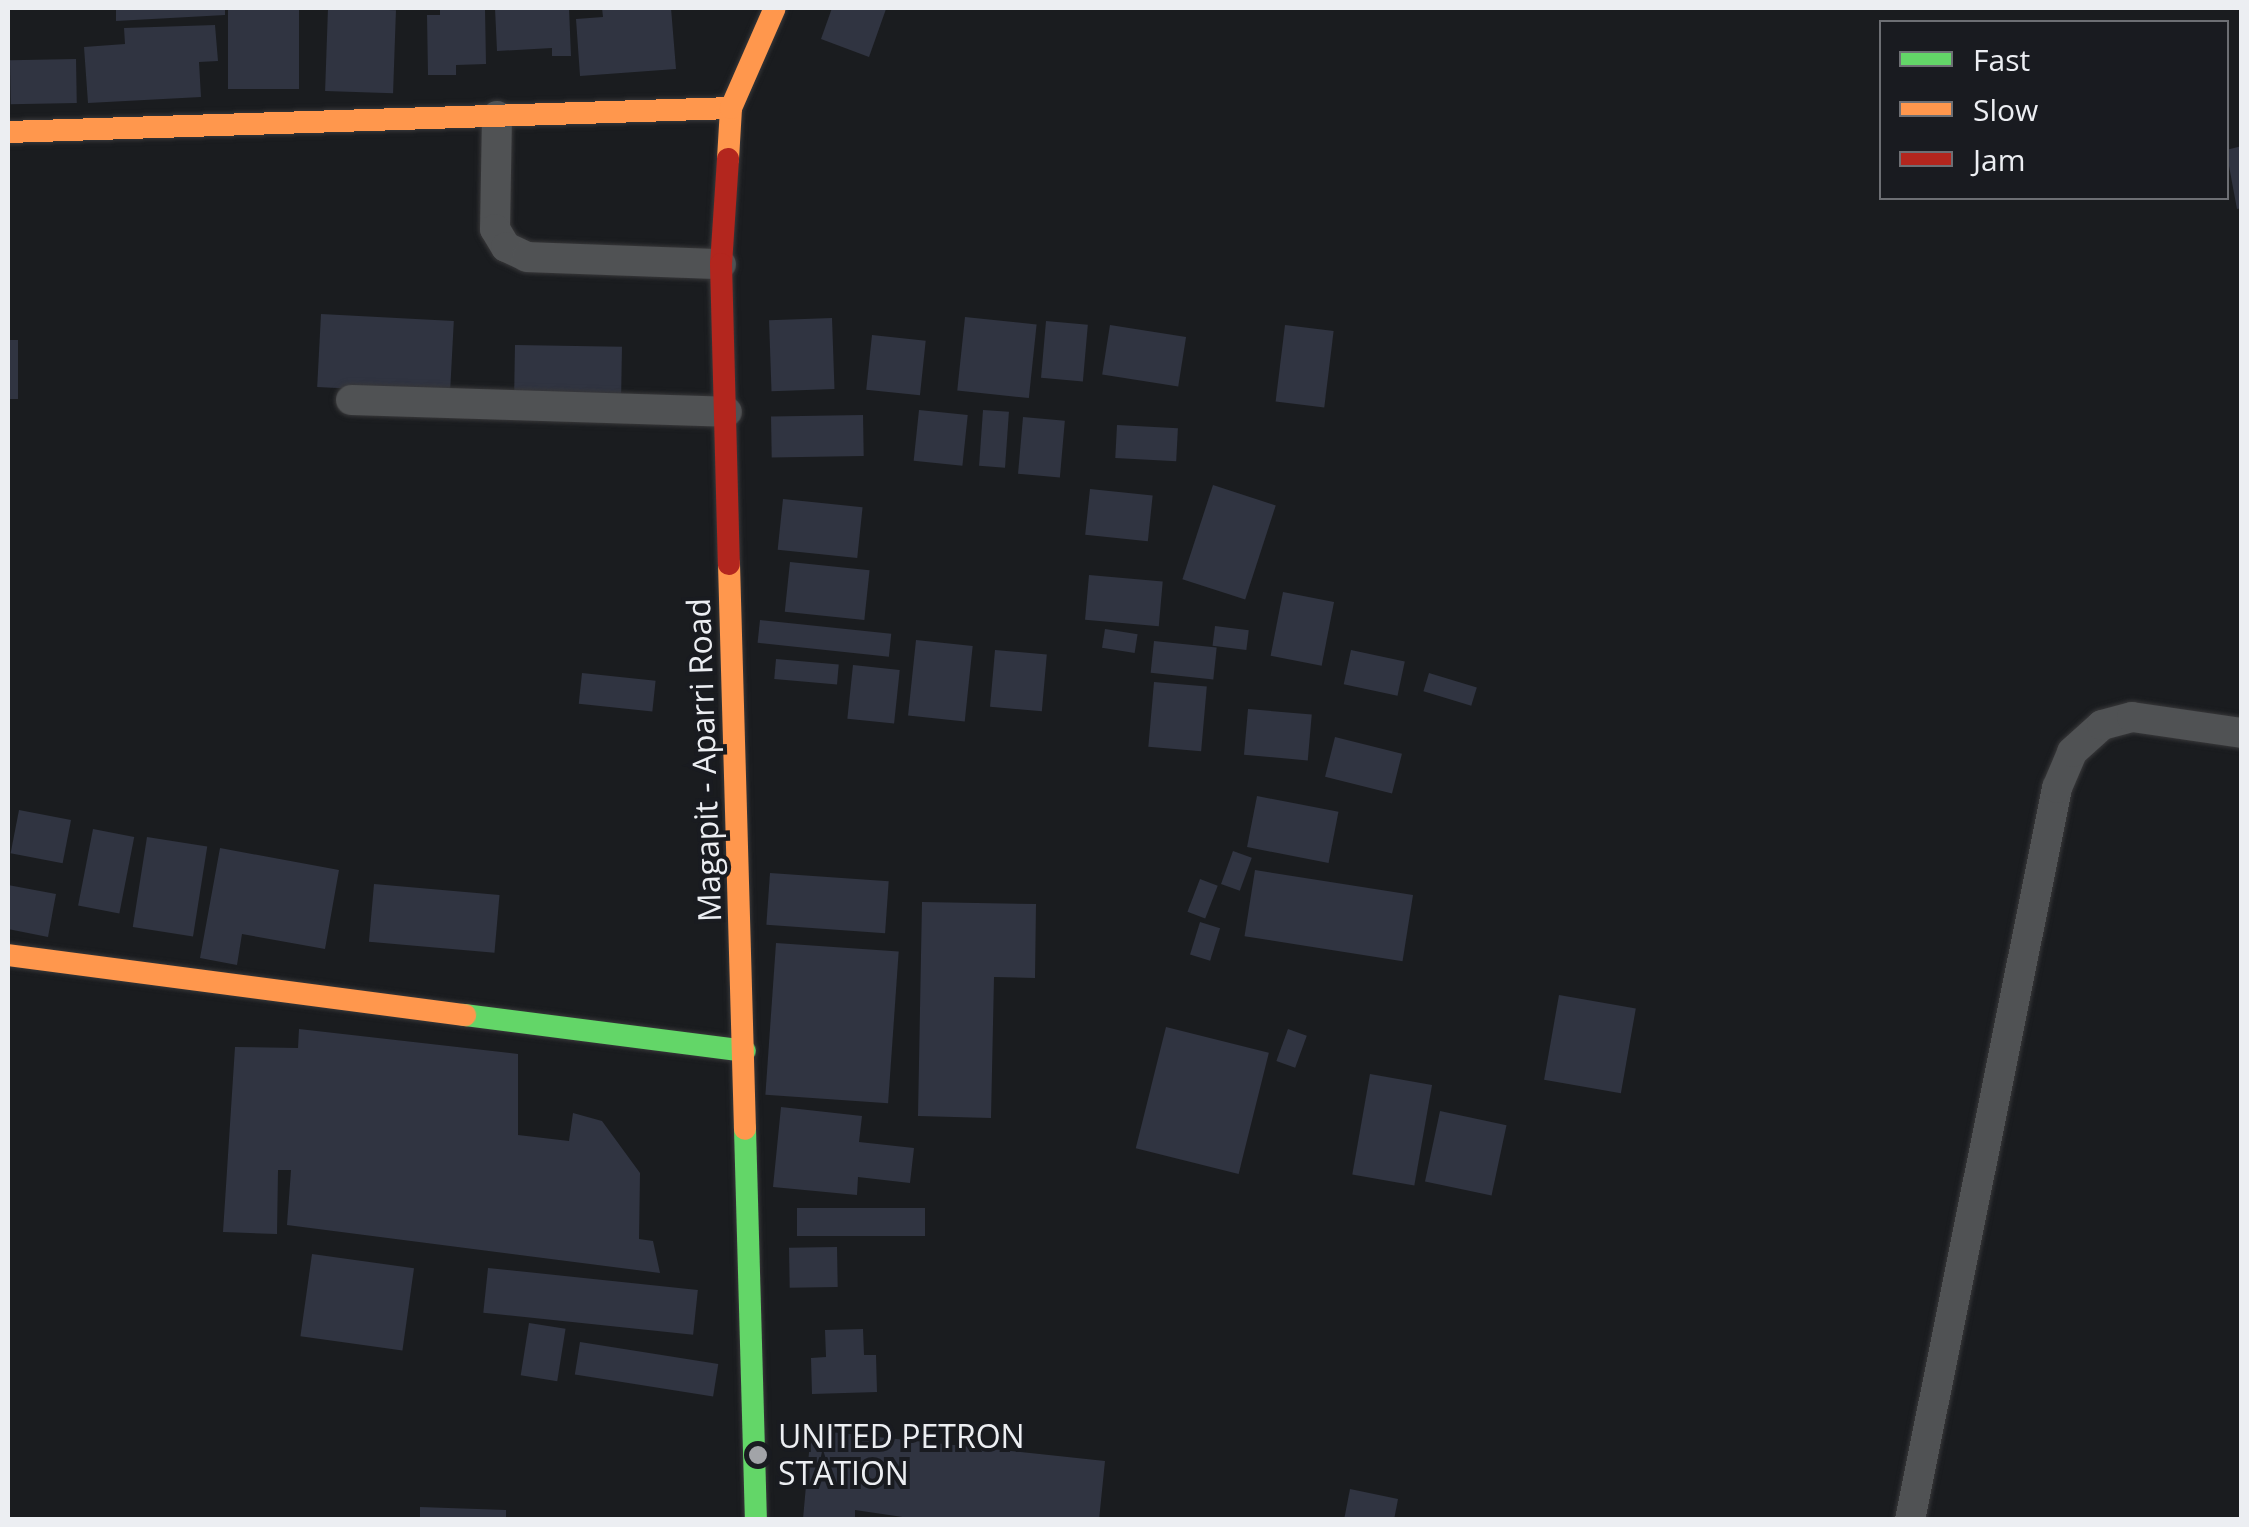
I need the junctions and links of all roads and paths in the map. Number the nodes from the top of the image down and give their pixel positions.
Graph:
1 (740, 8) edge
2 (775, 8) edge
3 (764, 31) junction
4 (731, 108) junction
5 (497, 116) junction
6 (8, 132) edge
7 (721, 264) junction
8 (351, 400) dead end
9 (727, 412) junction
10 (2242, 733) edge
11 (8, 955) edge
12 (745, 1051) junction
13 (756, 1520) edge
14 (1910, 1520) edge

1 - 3 main road
2 - 3 main road, Magapit - Aparri Road
3 - 4 main road, Magapit - Aparri Road
4 - 5 main road
4 - 7 main road, Magapit - Aparri Road
5 - 6 main road
5 - 7 lane
7 - 9 main road, Magapit - Aparri Road
8 - 9 lane
9 - 12 main road, Magapit - Aparri Road
10 - 14 lane
11 - 12 main road
12 - 13 main road, Magapit - Aparri Road

